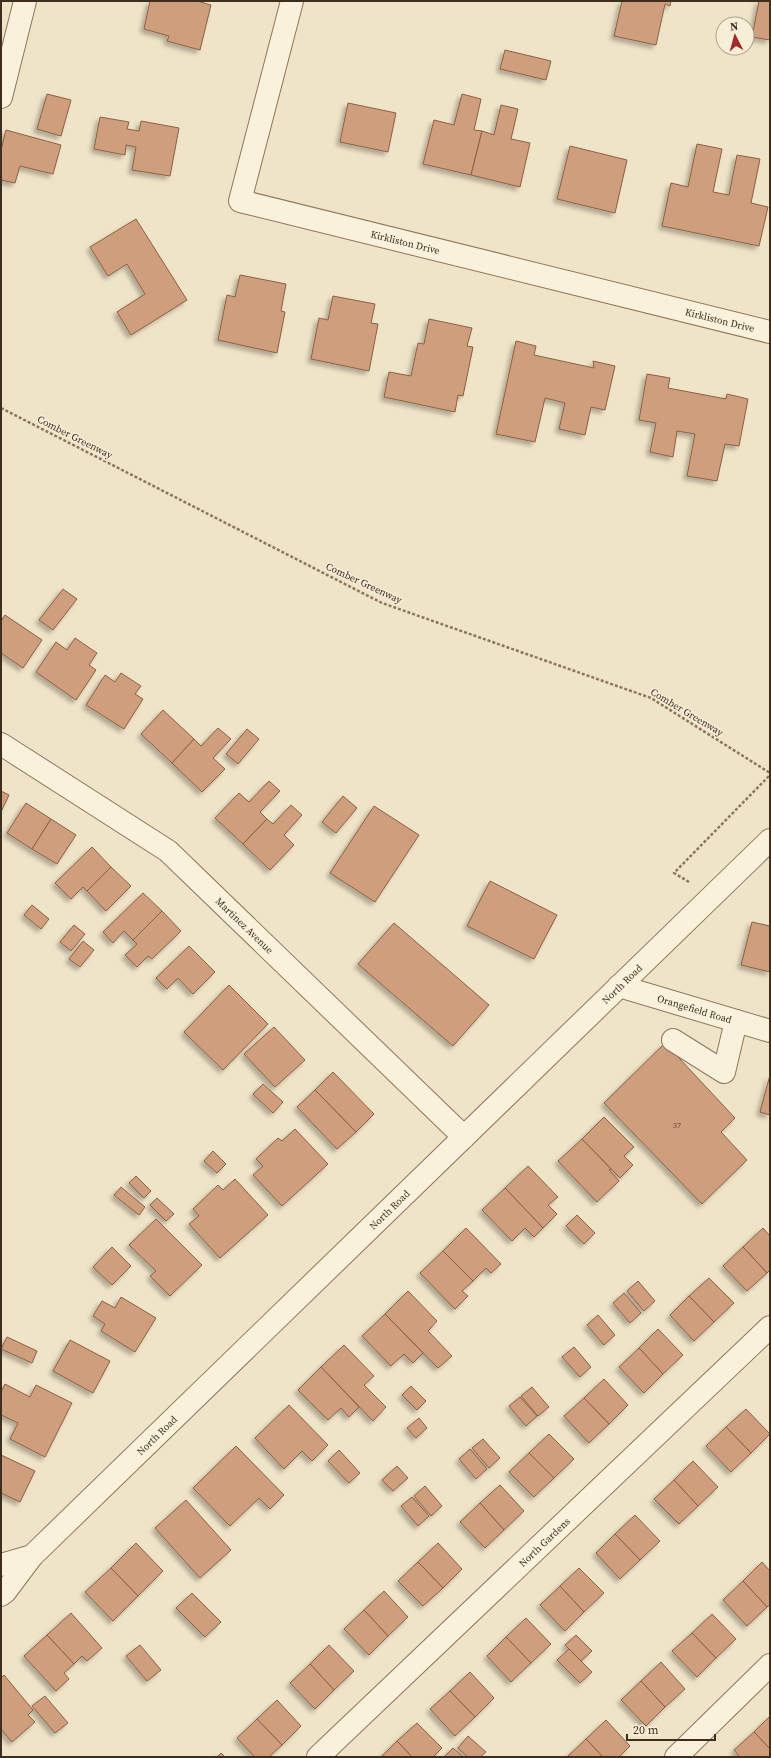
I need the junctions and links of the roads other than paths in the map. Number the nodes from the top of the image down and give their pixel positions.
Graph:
1 (25, 1) edge
2 (292, 1) edge
3 (1, 97) edge
4 (770, 332) edge
5 (1, 744) edge
6 (770, 840) edge
7 (619, 986) junction
8 (736, 1021) junction
9 (770, 1031) edge
10 (673, 1040) dead end
11 (464, 1137) junction
12 (770, 1327) edge
13 (32, 1556) junction
14 (1, 1565) edge
15 (1, 1595) edge
16 (770, 1665) edge
17 (318, 1757) edge
18 (676, 1757) edge

1 - 3 street
2 - 4 street, Kirkliston Drive
5 - 11 street, Martinez Avenue
6 - 7 street, North Road
7 - 8 street, Orangefield Road
7 - 11 street, North Road
8 - 9 street, Orangefield Road
8 - 10 street
11 - 13 street, North Road
12 - 17 street, North Gardens
13 - 14 street, North Road
13 - 15 street
16 - 18 street

